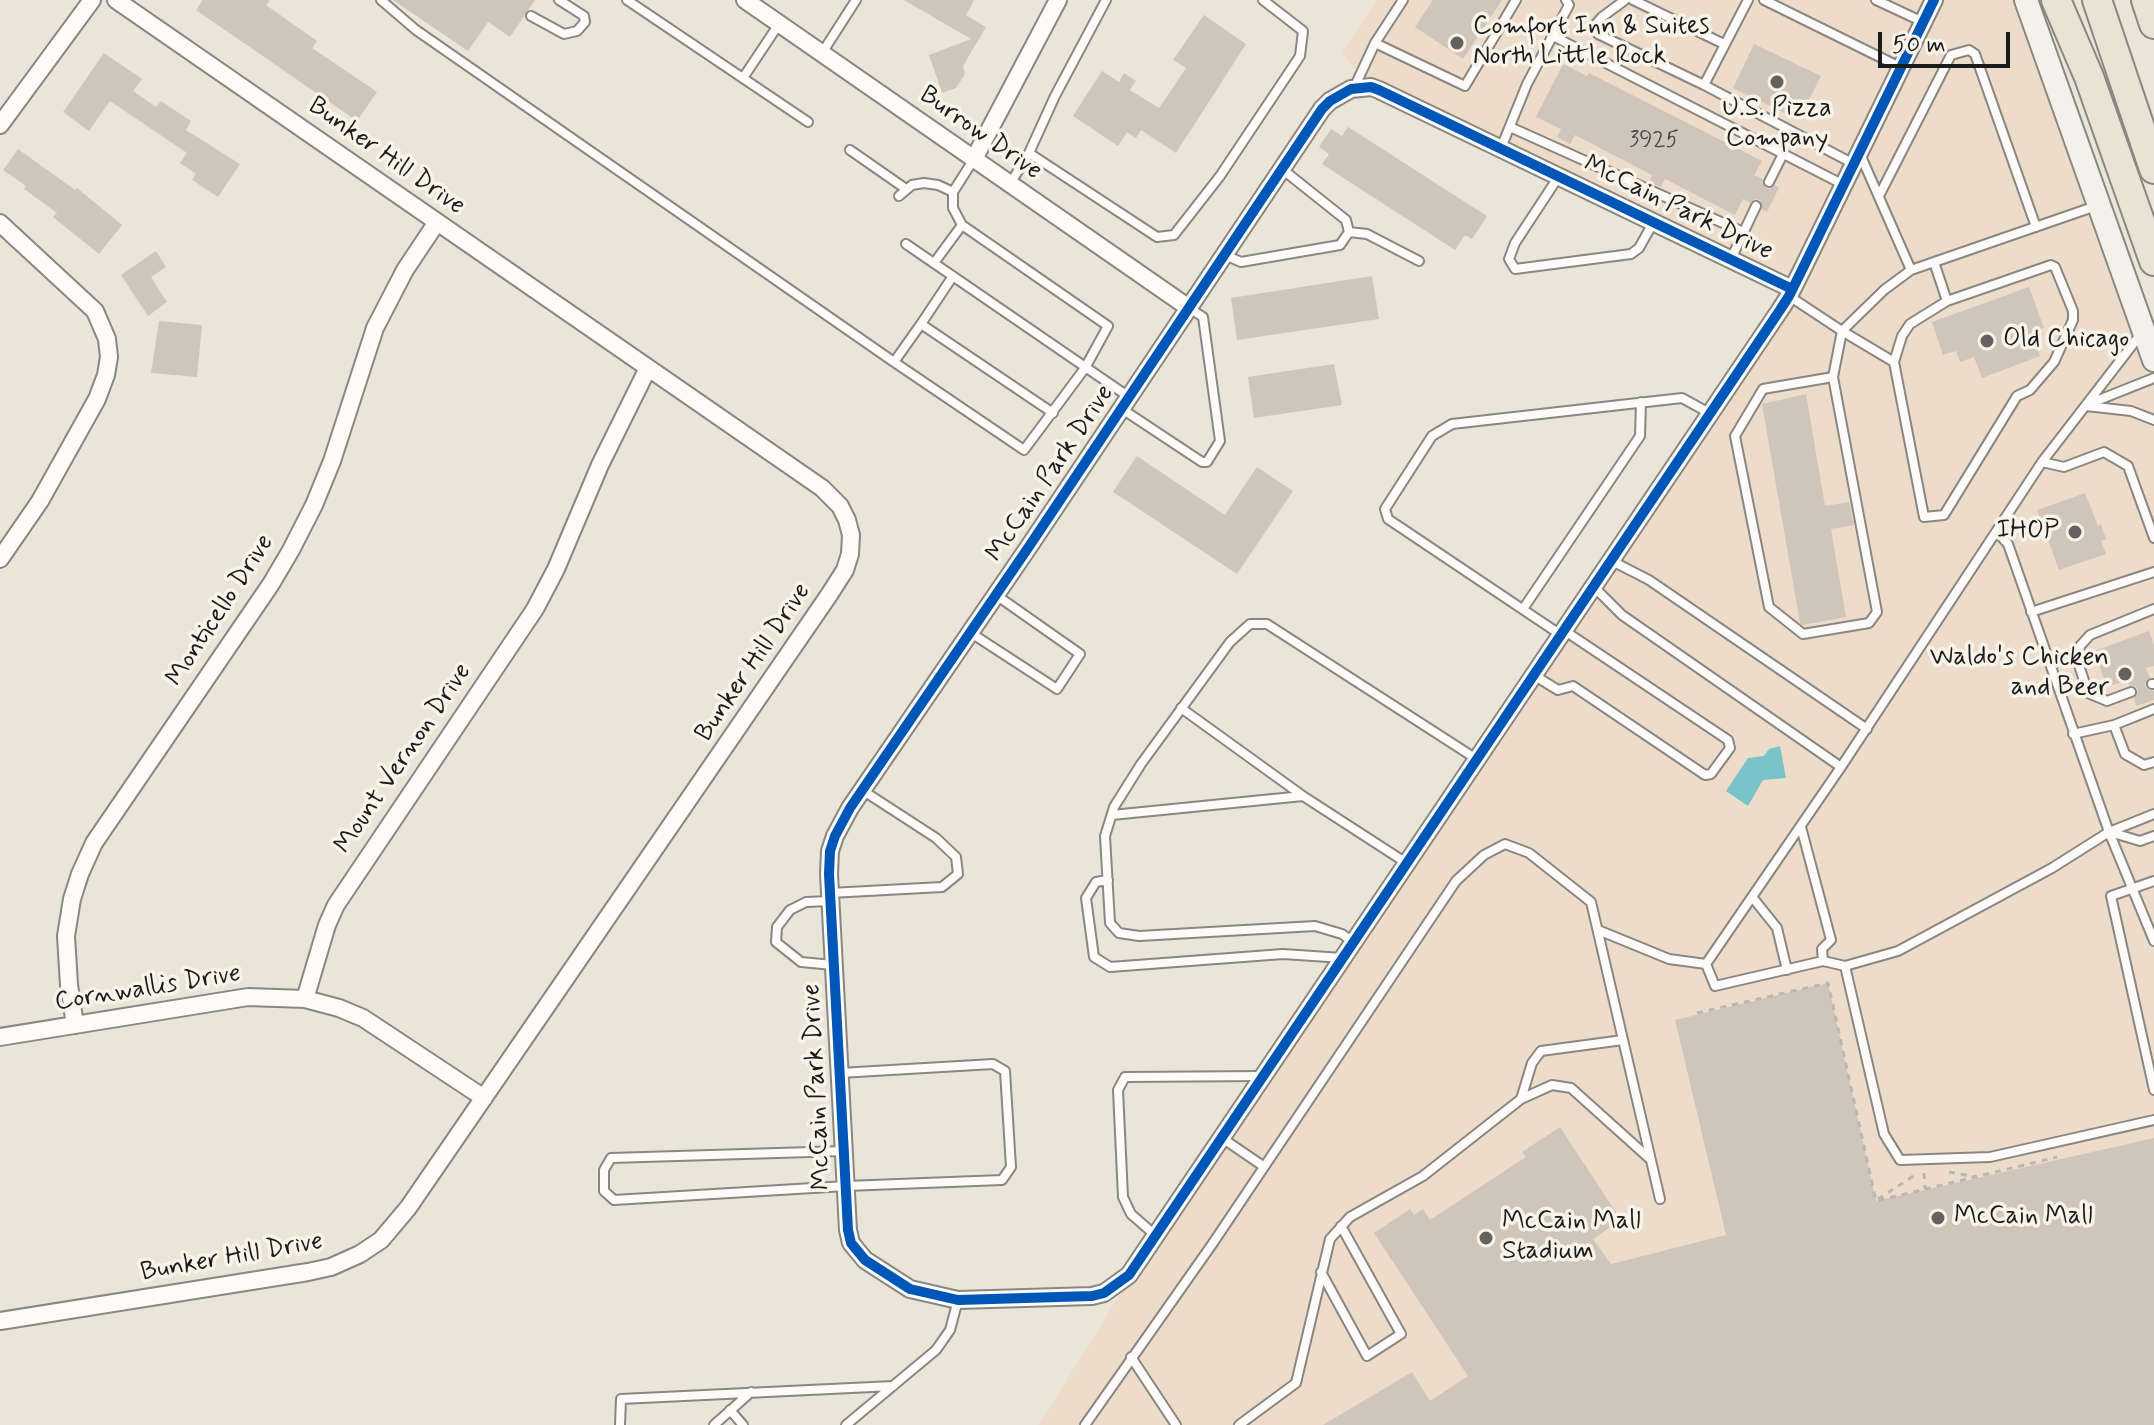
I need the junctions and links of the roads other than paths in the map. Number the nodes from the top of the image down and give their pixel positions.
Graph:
1 (92, 0) edge
2 (116, 0) edge
3 (381, 0) edge
4 (559, 0) edge
5 (627, 0) edge
6 (745, 0) edge
7 (856, 0) edge
8 (1058, 0) edge
9 (1106, 0) edge
10 (1263, 0) edge
11 (1403, 0) edge
12 (1516, 0) edge
13 (1566, 0) edge
14 (1625, 0) edge
15 (1633, 0) edge
16 (1748, 0) edge
17 (1764, 0) edge
18 (1876, 0) edge
19 (1934, 0) edge
20 (2056, 0) edge
21 (2097, 0) edge
22 (2146, 0) edge
23 (2024, 2) edge
24 (531, 16) dead end
25 (1923, 22) junction
26 (779, 24) junction
27 (2154, 24) edge
28 (1553, 36) junction
29 (1375, 43) junction
30 (1724, 44) junction
31 (822, 53) junction
32 (1901, 67) junction
33 (743, 78) junction
34 (1704, 85) junction
35 (1353, 89) junction
36 (808, 122) dead end
37 (0, 125) edge
38 (1510, 127) junction
39 (1501, 148) junction
40 (850, 150) dead end
41 (1029, 153) junction
42 (1783, 154) junction
43 (974, 159) junction
44 (1857, 159) junction
45 (1282, 169) junction
46 (2154, 169) edge
47 (1559, 176) junction
48 (1769, 182) dead end
49 (1010, 184) junction
50 (1844, 185) junction
51 (953, 192) junction
52 (1879, 196) junction
53 (2098, 205) junction
54 (1756, 206) dead end
55 (437, 222) junction
56 (1653, 222) junction
57 (0, 223) edge
58 (962, 225) junction
59 (2036, 227) junction
60 (1349, 232) junction
61 (1743, 232) junction
62 (906, 244) dead end
63 (1224, 254) junction
64 (1731, 259) junction
65 (1419, 261) dead end
66 (2154, 261) edge
67 (1934, 262) junction
68 (934, 263) junction
69 (1911, 270) junction
70 (953, 276) junction
71 (1790, 292) junction
72 (1947, 301) junction
73 (1189, 308) junction
74 (921, 324) junction
75 (1842, 331) junction
76 (2143, 332) junction
77 (2154, 360) edge
78 (894, 362) junction
79 (1894, 362) junction
80 (648, 368) junction
81 (1085, 368) junction
82 (1833, 377) junction
83 (2154, 378) edge
84 (1641, 402) junction
85 (1125, 403) junction
86 (2085, 406) junction
87 (1053, 413) junction
88 (1711, 414) junction
89 (2154, 420) edge
90 (2042, 462) junction
91 (1997, 532) junction
92 (2154, 538) edge
93 (0, 559) edge
94 (1612, 561) junction
95 (2154, 572) edge
96 (1594, 587) junction
97 (996, 595) junction
98 (1523, 609) junction
99 (2154, 609) edge
100 (2031, 612) junction
101 (970, 632) junction
102 (1564, 633) junction
103 (1535, 676) junction
104 (2131, 692) dead end
105 (1181, 708) junction
106 (2154, 709) edge
107 (2114, 725) junction
108 (1867, 729) junction
109 (2073, 734) junction
110 (1478, 760) junction
111 (2154, 762) edge
112 (1841, 767) junction
113 (862, 790) junction
114 (1303, 796) junction
115 (2154, 814) edge
116 (1112, 815) junction
117 (1801, 827) junction
118 (2109, 832) junction
119 (2154, 836) edge
120 (1408, 864) junction
121 (1108, 880) junction
122 (2154, 881) edge
123 (2132, 888) junction
124 (830, 897) junction
125 (1753, 898) junction
126 (1598, 930) junction
127 (2154, 941) edge
128 (1355, 943) junction
129 (1344, 958) junction
130 (1823, 961) junction
131 (1706, 964) junction
132 (833, 965) junction
133 (1845, 966) junction
134 (1787, 970) junction
135 (305, 999) junction
136 (75, 1025) junction
137 (0, 1037) edge
138 (1623, 1040) junction
139 (839, 1073) junction
140 (1264, 1076) junction
141 (2154, 1090) edge
142 (484, 1098) junction
143 (1521, 1099) junction
144 (2154, 1120) edge
145 (1222, 1138) junction
146 (844, 1151) junction
147 (1651, 1160) junction
148 (1263, 1166) junction
149 (846, 1186) junction
150 (1660, 1199) dead end
151 (1341, 1226) junction
152 (1156, 1236) junction
153 (1321, 1272) junction
154 (958, 1300) junction
155 (0, 1321) edge
156 (1131, 1357) junction
157 (893, 1386) junction
158 (752, 1392) junction
159 (730, 1410) junction
160 (620, 1425) edge
161 (714, 1425) edge
162 (743, 1425) edge
163 (846, 1425) edge
164 (1085, 1425) edge
165 (1176, 1425) edge
166 (1239, 1425) edge

1 - 37 street
2 - 55 street, Bunker Hill Drive
3 - 78 lane
4 - 24 lane
5 - 33 lane
6 - 26 street, Burrow Drive
7 - 31 lane
8 - 43 street
9 - 41 lane
10 - 41 lane
11 - 29 lane
12 - 29 lane
13 - 28 lane
14 - 34 lane
15 - 30 lane
16 - 30 lane
17 - 32 lane
18 - 25 lane
19 - 25 street, McCain Park Drive
20 - 66 highway
21 - 46 highway
22 - 27 highway
23 - 53 main road
25 - 32 street, McCain Park Drive
26 - 31 street, Burrow Drive
26 - 33 lane
28 - 38 lane
28 - 42 lane
29 - 35 lane
30 - 34 lane
31 - 43 street, Burrow Drive
32 - 44 street, McCain Park Drive
33 - 36 lane
34 - 44 lane
35 - 39 street, McCain Park Drive
35 - 45 street, McCain Park Drive
38 - 39 lane
38 - 61 lane
39 - 47 street, McCain Park Drive
40 - 51 lane
41 - 49 lane
42 - 48 lane
42 - 50 lane
43 - 49 street, Burrow Drive
43 - 51 lane
44 - 50 street, McCain Park Drive
44 - 52 lane
45 - 60 lane
45 - 63 street, McCain Park Drive
47 - 56 street, McCain Park Drive
47 - 56 lane
49 - 73 street, Burrow Drive
50 - 71 street, McCain Park Drive
51 - 58 lane
52 - 59 lane
52 - 69 lane
53 - 59 lane
53 - 76 main road
54 - 61 lane
55 - 80 street, Bunker Hill Drive
55 - 136 street, Monticello Drive
56 - 64 street, McCain Park Drive
57 - 93 street
58 - 68 lane
58 - 81 lane
59 - 67 lane
60 - 63 lane
60 - 65 lane
61 - 64 lane
62 - 68 lane
63 - 73 street, McCain Park Drive
64 - 71 street, McCain Park Drive
67 - 69 lane
67 - 72 lane
68 - 70 lane
69 - 75 lane
70 - 74 lane
70 - 81 lane
71 - 75 lane
71 - 88 street, McCain Park Drive
72 - 79 lane
72 - 79 lane
73 - 85 street, McCain Park Drive
73 - 85 lane
74 - 78 lane
74 - 87 lane
75 - 79 lane
75 - 82 lane
76 - 77 main road
76 - 86 lane
78 - 87 lane
80 - 135 street, Mount Vernon Drive
80 - 142 street, Bunker Hill Drive
81 - 85 lane
81 - 87 lane
82 - 82 lane
83 - 86 lane
84 - 88 lane
84 - 98 lane
84 - 98 lane
85 - 97 street, McCain Park Drive
86 - 89 lane
86 - 90 lane
88 - 94 street, McCain Park Drive
90 - 91 lane
90 - 92 lane
91 - 100 lane
91 - 108 lane
94 - 96 street, McCain Park Drive
94 - 108 lane
95 - 100 lane
96 - 102 street, McCain Park Drive
96 - 112 lane
97 - 101 street, McCain Park Drive
97 - 101 lane
98 - 102 lane
99 - 104 lane
100 - 109 lane
101 - 113 street, McCain Park Drive
102 - 103 street, McCain Park Drive
102 - 103 lane
103 - 110 street, McCain Park Drive
105 - 110 lane
105 - 114 lane
105 - 116 lane
106 - 107 lane
107 - 109 lane
107 - 111 lane
108 - 112 lane
109 - 118 lane
110 - 120 street, McCain Park Drive
112 - 117 lane
113 - 124 street, McCain Park Drive
113 - 124 lane
114 - 116 lane
114 - 120 lane
115 - 118 lane
116 - 121 lane
117 - 125 lane
117 - 130 lane
118 - 119 lane
118 - 123 lane
118 - 133 lane
120 - 128 street, McCain Park Drive
121 - 128 lane
121 - 129 lane
122 - 123 lane
123 - 127 lane
123 - 141 lane
124 - 132 street, McCain Park Drive
124 - 132 lane
125 - 131 lane
125 - 134 lane
126 - 131 lane
126 - 138 lane
126 - 148 lane
128 - 129 street, McCain Park Drive
129 - 140 street, McCain Park Drive
130 - 133 lane
130 - 134 lane
131 - 134 lane
132 - 139 street, McCain Park Drive
133 - 144 lane
135 - 136 street, Cornwallis Drive
135 - 142 street
136 - 137 street, Cornwallis Drive
138 - 143 lane
138 - 147 lane
139 - 146 street, McCain Park Drive
139 - 149 lane
140 - 145 street, McCain Park Drive
140 - 152 lane
142 - 155 street, Bunker Hill Drive
143 - 147 lane
143 - 151 lane
145 - 148 lane
145 - 152 street, McCain Park Drive
146 - 149 street, McCain Park Drive
146 - 149 lane
147 - 150 lane
148 - 156 lane
149 - 154 street, McCain Park Drive
151 - 153 lane
151 - 153 lane
152 - 154 street, McCain Park Drive
153 - 166 lane
154 - 157 lane
156 - 164 lane
156 - 165 lane
157 - 158 lane
157 - 163 lane
158 - 159 lane
158 - 160 lane
159 - 161 lane
159 - 162 lane

